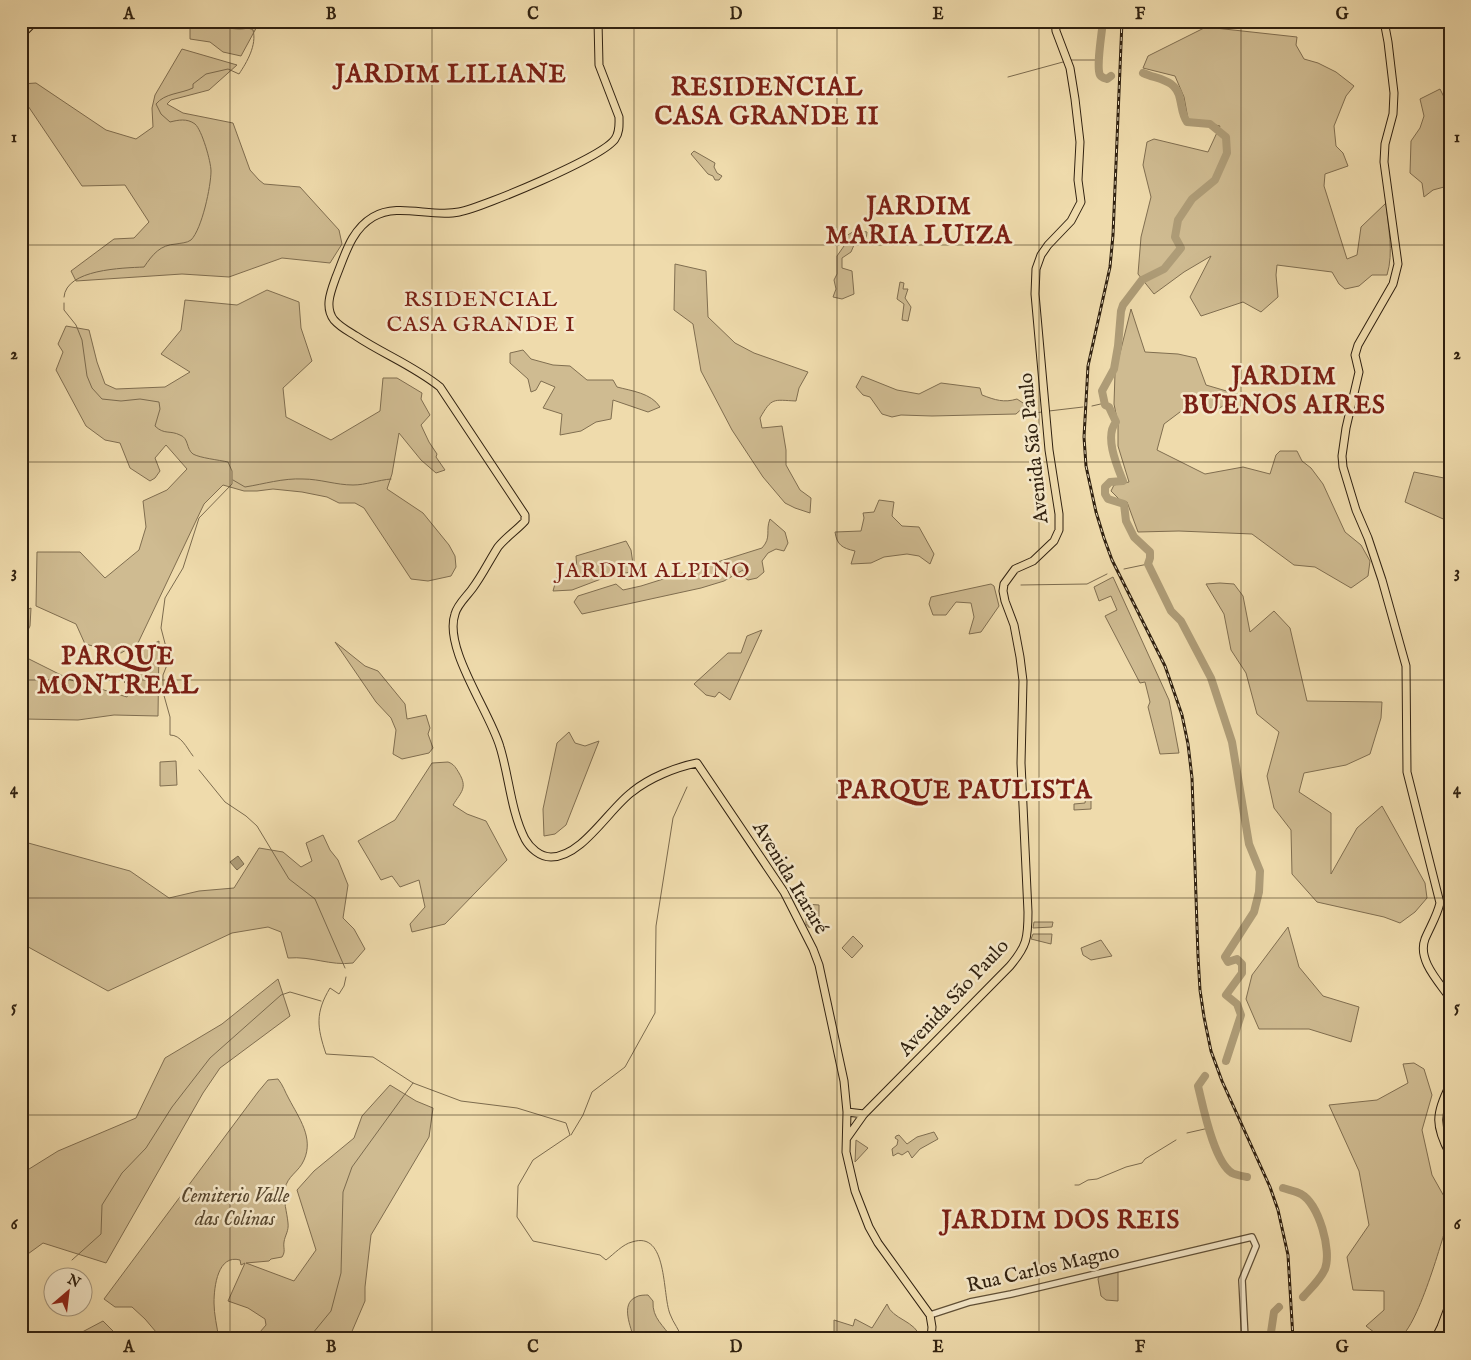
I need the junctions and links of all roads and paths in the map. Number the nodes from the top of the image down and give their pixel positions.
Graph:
1 (35, 21) edge
2 (598, 21) edge
3 (1055, 21) edge
4 (1384, 21) edge
5 (21, 35) edge
6 (1450, 998) edge
7 (1450, 1085) edge
8 (847, 1112) junction
9 (864, 1114) junction
10 (847, 1138) junction
11 (1450, 1154) edge
12 (1450, 1303) edge
13 (930, 1314) junction
14 (932, 1339) edge
15 (1245, 1339) edge
16 (1435, 1339) edge

1 - 5 main road
2 - 8 main road, Avenida Itararé
3 - 9 main road, Avenida São Paulo
4 - 6 main road
7 - 11 main road
8 - 9 main road
8 - 10 main road, Avenida Itararé
9 - 10 main road, Avenida São Paulo
10 - 13 main road
12 - 16 main road
13 - 14 main road
13 - 15 street, Rua Carlos Magno

